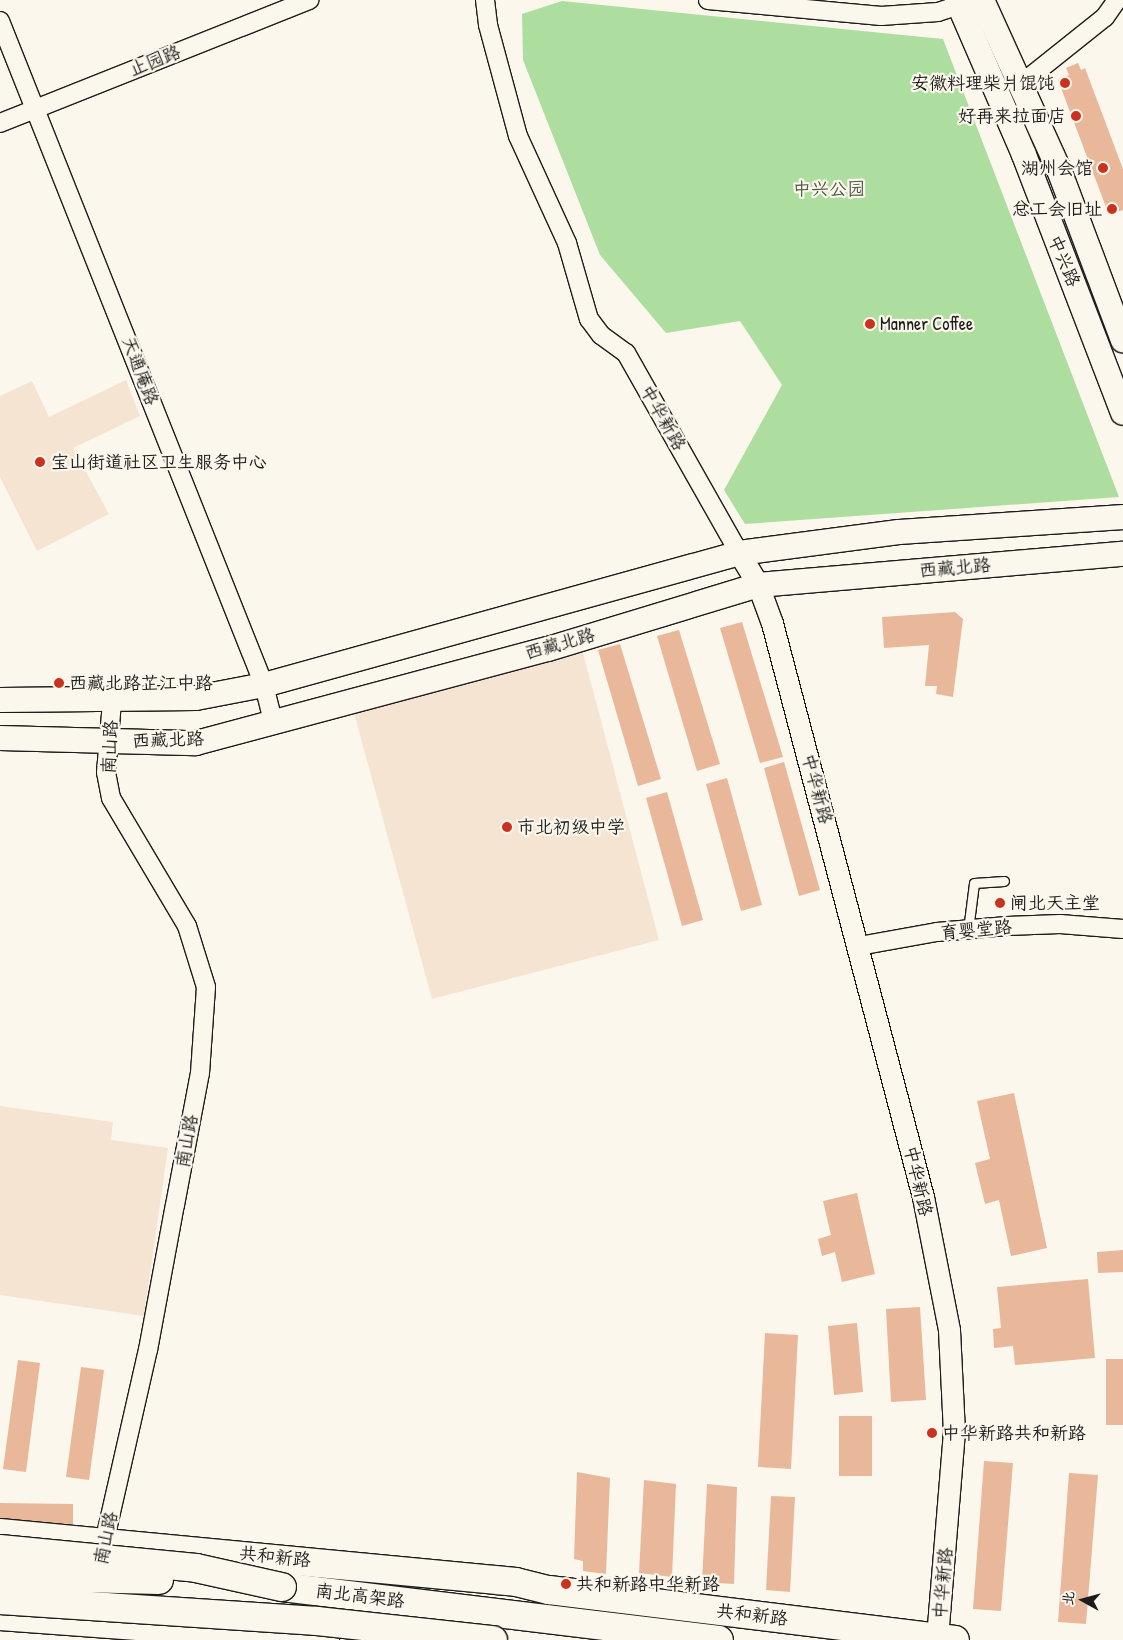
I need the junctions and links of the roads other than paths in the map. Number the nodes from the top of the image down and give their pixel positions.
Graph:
1 (309, 0) edge
2 (485, 0) edge
3 (708, 0) edge
4 (1117, 0) edge
5 (968, 2) edge
6 (0, 21) edge
7 (1021, 84) junction
8 (37, 108) junction
9 (0, 123) edge
10 (1123, 340) edge
11 (1123, 413) edge
12 (1123, 517) edge
13 (739, 553) junction
14 (1123, 554) edge
15 (758, 585) junction
16 (264, 685) junction
17 (0, 700) edge
18 (112, 702) junction
19 (273, 722) junction
20 (0, 738) edge
21 (110, 742) junction
22 (1004, 881) dead end
23 (1123, 929) edge
24 (968, 930) junction
25 (859, 946) junction
26 (0, 1533) edge
27 (106, 1547) junction
28 (0, 1549) edge
29 (0, 1576) edge
30 (282, 1587) junction
31 (0, 1590) edge
32 (548, 1590) junction
33 (94, 1597) junction
34 (0, 1600) edge
35 (0, 1616) edge
36 (295, 1617) junction
37 (263, 1635) junction
38 (943, 1639) edge
39 (325, 1640) edge
40 (443, 1640) edge
41 (493, 1640) edge
42 (719, 1640) edge

1 - 8 street, 止园路
2 - 13 street, 中华新路
3 - 5 street
4 - 7 street
5 - 7 main road, 中兴路
5 - 11 main road, 中兴路
6 - 8 street, 天通庵路
7 - 10 main road, 中兴路
8 - 9 street, 止园路
8 - 16 street, 天通庵路
12 - 13 main road
13 - 15 street, 中华新路
13 - 16 main road
14 - 15 main road, 西藏北路
15 - 19 main road, 西藏北路
15 - 25 street, 中华新路
16 - 18 main road
16 - 19 street, 天通庵路
17 - 18 main road
18 - 21 street, 南山路
19 - 21 main road, 西藏北路
20 - 21 main road, 西藏北路
21 - 27 street, 南山路
22 - 24 lane
23 - 24 street, 育婴堂路
24 - 25 street, 育婴堂路
25 - 38 street, 中华新路
26 - 27 main road, 共和新路
27 - 28 main road, 共和新路
27 - 32 main road, 共和新路
27 - 32 main road, 共和新路
27 - 33 street, 南山路
28 - 30 main road, bridge
29 - 30 main road, 南北高架路, bridge
30 - 42 main road, 南北高架路
31 - 33 main road
32 - 38 main road, 共和新路
33 - 36 main road
34 - 41 main road, 南北高架路, bridge
35 - 37 main road
36 - 37 main road
36 - 40 main road
37 - 39 main road

